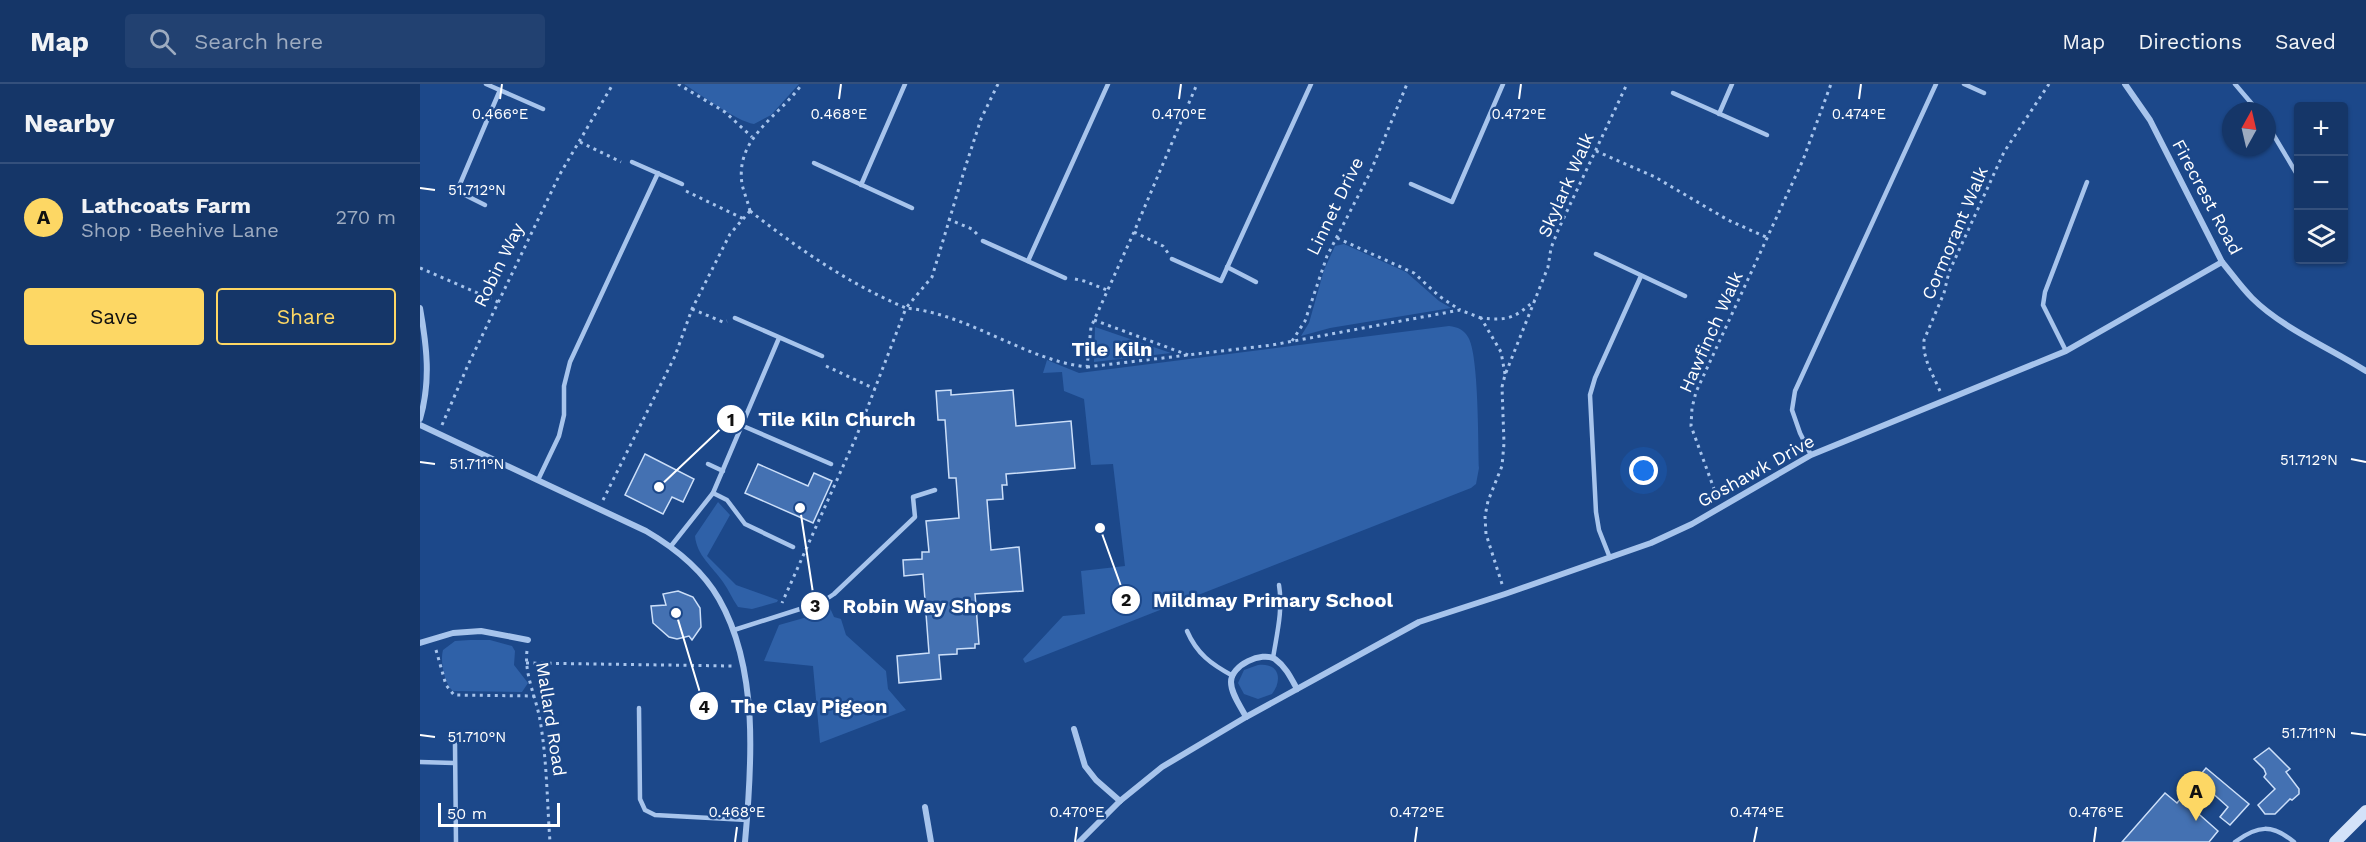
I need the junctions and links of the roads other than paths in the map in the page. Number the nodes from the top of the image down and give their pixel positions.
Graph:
1 (486, 84) edge
2 (905, 84) edge
3 (1108, 84) edge
4 (1311, 84) edge
5 (1503, 84) edge
6 (1732, 84) edge
7 (1936, 84) edge
8 (1964, 84) edge
9 (2125, 84) edge
10 (2235, 84) edge
11 (500, 90) junction
12 (1672, 93) dead end
13 (1984, 93) dead end
14 (2250, 102) edge
15 (543, 108) dead end
16 (1719, 114) junction
17 (1767, 135) dead end
18 (2276, 139) edge
19 (632, 162) road end
20 (814, 163) dead end
21 (2294, 170) edge
22 (658, 173) junction
23 (2087, 182) dead end
24 (682, 184) road end
25 (1411, 184) dead end
26 (861, 185) junction
27 (484, 205) dead end
28 (912, 208) dead end
29 (983, 241) road end
30 (1596, 254) dead end
31 (1172, 259) road end
32 (1028, 261) junction
33 (2222, 262) junction
34 (1227, 267) junction
35 (1641, 276) junction
36 (1065, 278) road end
37 (1256, 282) dead end
38 (1685, 296) dead end
39 (420, 308) edge
40 (735, 318) road end
41 (780, 338) junction
42 (2066, 351) junction
43 (822, 356) road end
44 (2366, 371) edge
45 (420, 419) edge
46 (420, 425) edge
47 (743, 426) junction
48 (1811, 455) junction
49 (708, 464) dead end
50 (831, 464) dead end
51 (723, 471) junction
52 (538, 480) junction
53 (935, 490) dead end
54 (713, 493) junction
55 (672, 546) junction
56 (794, 547) dead end
57 (1610, 558) junction
58 (1280, 585) dead end
59 (734, 630) junction
60 (1187, 631) dead end
61 (528, 640) road end
62 (420, 643) edge
63 (1273, 657) junction
64 (1233, 676) junction
65 (1297, 689) junction
66 (639, 708) dead end
67 (1246, 717) junction
68 (1074, 729) dead end
69 (455, 744) dead end
70 (420, 762) edge
71 (454, 764) junction
72 (1120, 801) junction
73 (925, 807) dead end
74 (2366, 811) edge
75 (747, 820) junction
76 (456, 842) edge
77 (745, 842) edge
78 (931, 842) edge
79 (1079, 842) edge
80 (2235, 842) edge
81 (2294, 842) edge
82 (2335, 842) edge

1 - 11 lane
2 - 26 lane
3 - 32 lane
4 - 34 lane
5 - 25 lane
6 - 16 lane
7 - 48 lane
8 - 13 lane
9 - 33 street, Firecrest Road
10 - 14 lane
11 - 15 lane
11 - 27 lane
12 - 16 lane
16 - 17 lane
18 - 21 lane
19 - 22 lane
20 - 26 lane
22 - 24 lane
22 - 52 lane
23 - 42 lane
26 - 28 lane
29 - 32 lane
30 - 35 lane
31 - 34 lane
32 - 36 lane
33 - 42 street, Goshawk Drive
33 - 44 street, Firecrest Road
34 - 37 lane
35 - 38 lane
35 - 57 lane
39 - 45 street
40 - 41 lane
41 - 43 lane
41 - 47 lane
42 - 48 street, Goshawk Drive
46 - 52 street
47 - 50 lane
47 - 51 lane
48 - 57 street, Goshawk Drive
49 - 51 lane
51 - 54 lane
52 - 55 street
53 - 59 lane
54 - 55 lane
54 - 56 lane
55 - 59 street
57 - 65 street, Goshawk Drive
58 - 63 lane
59 - 75 street
60 - 64 lane
61 - 62 street, Mallard Road
63 - 64 street
63 - 65 street
64 - 67 street
65 - 67 street, Goshawk Drive
66 - 75 lane
67 - 72 street, Goshawk Drive
68 - 72 street
69 - 71 lane
70 - 71 lane
71 - 76 lane
72 - 79 street, Goshawk Drive
73 - 78 street
74 - 82 main road
75 - 77 street
80 - 81 lane

